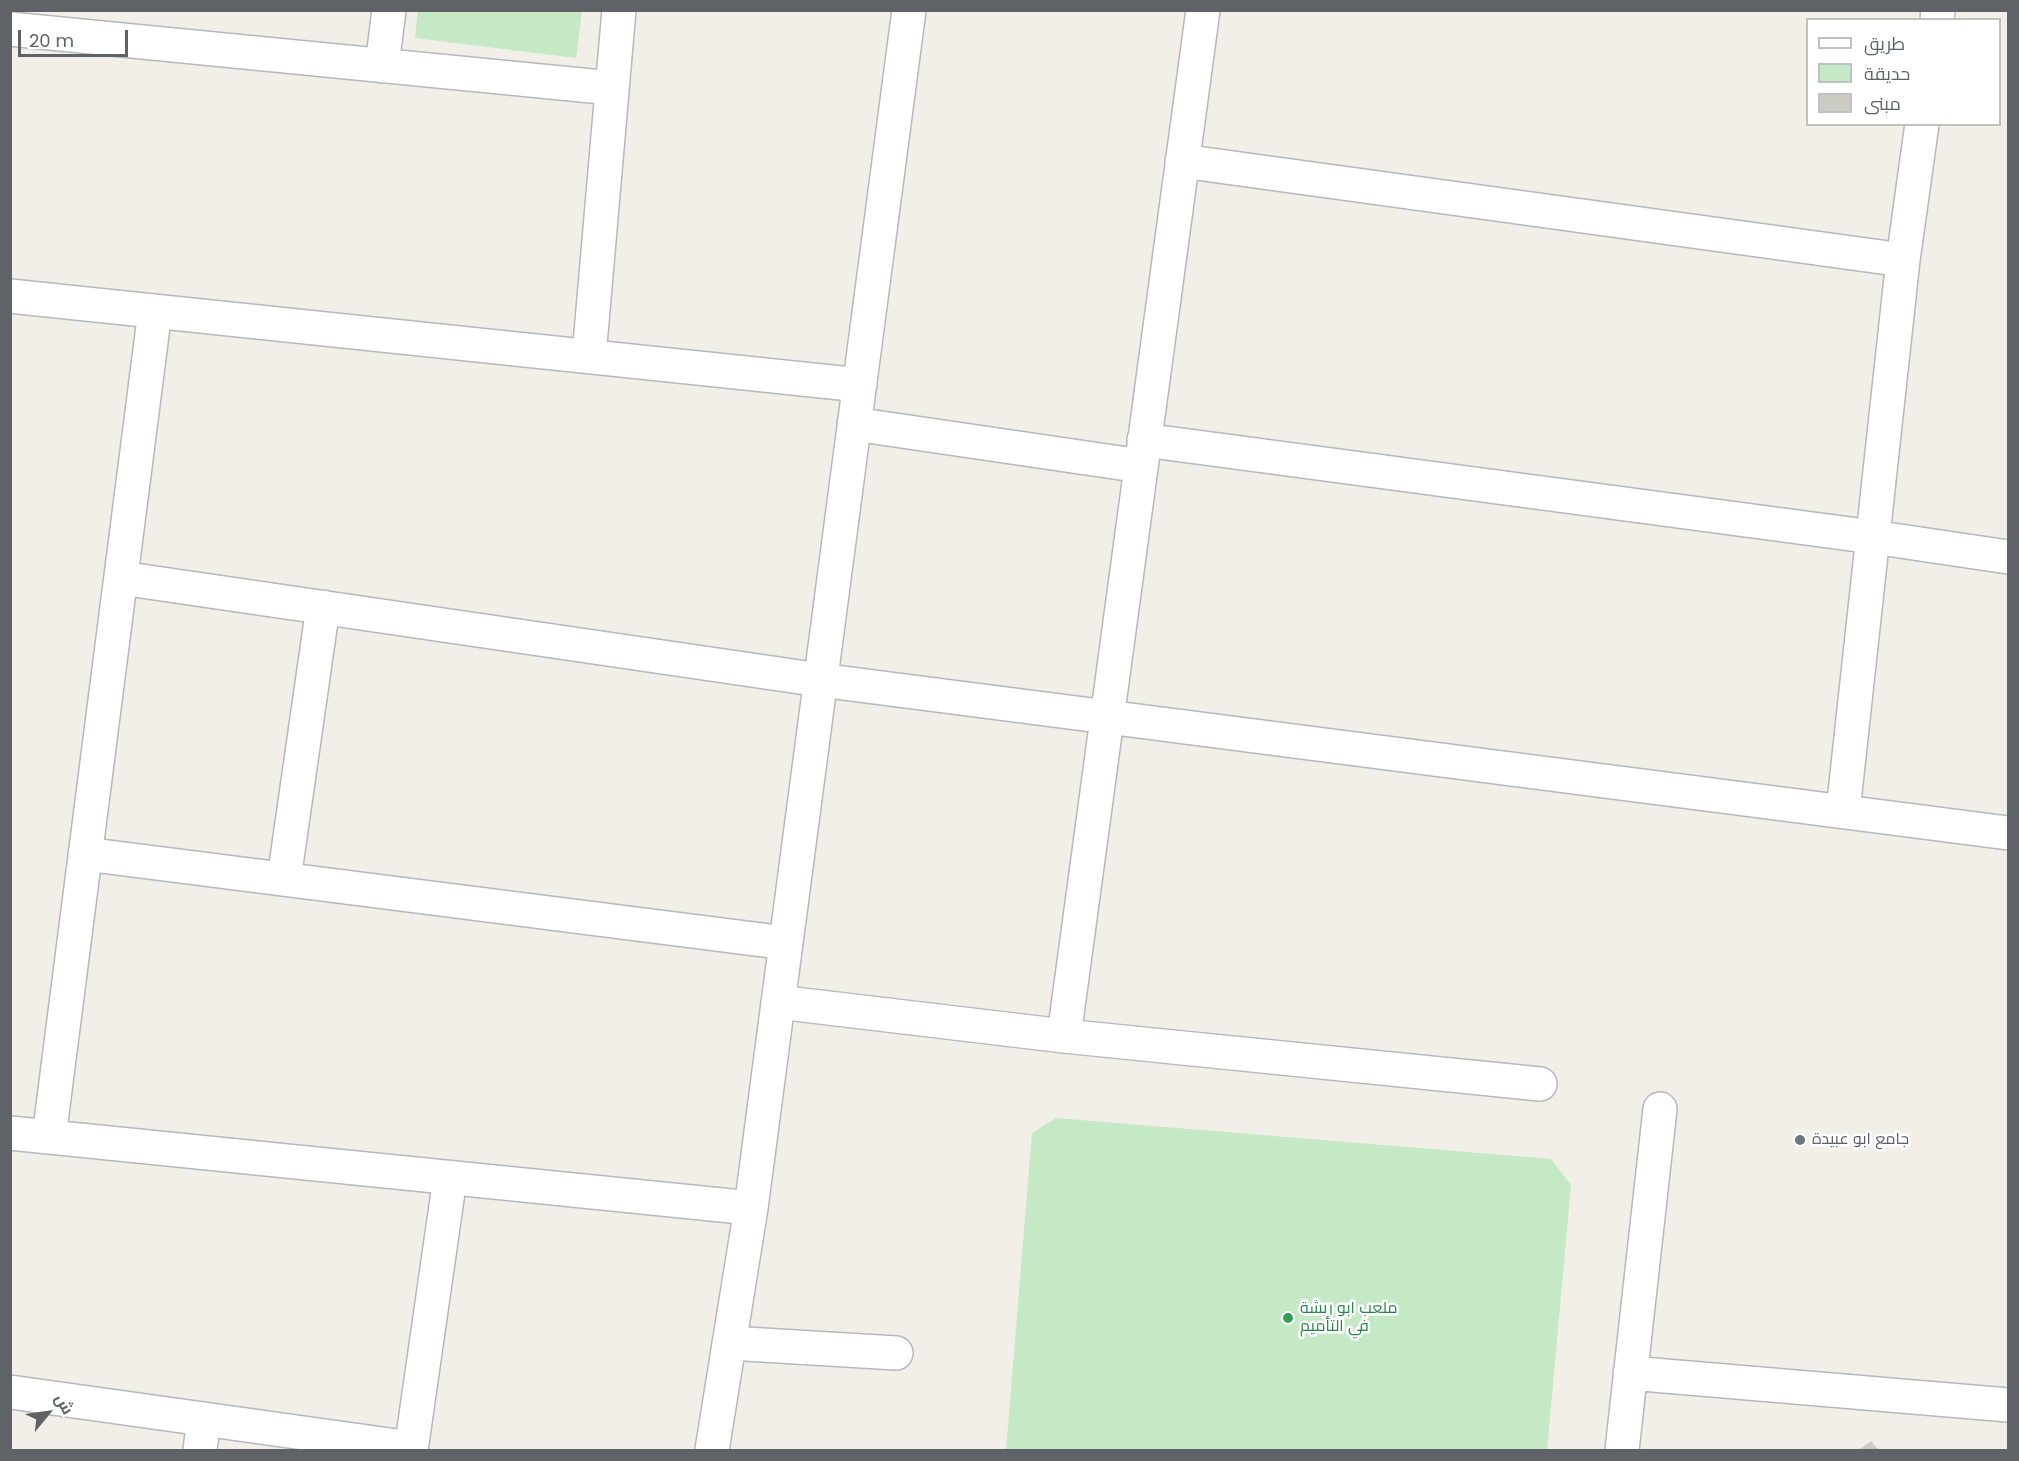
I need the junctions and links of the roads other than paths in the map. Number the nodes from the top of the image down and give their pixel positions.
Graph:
1 (389, 10) edge
2 (619, 10) edge
3 (909, 10) edge
4 (1203, 10) edge
5 (10, 30) edge
6 (382, 66) junction
7 (612, 88) junction
8 (1922, 126) edge
9 (1182, 161) junction
10 (1903, 260) junction
11 (10, 296) edge
12 (155, 311) junction
13 (589, 356) junction
14 (860, 385) junction
15 (854, 424) junction
16 (1142, 453) junction
17 (1873, 537) junction
18 (2008, 557) edge
19 (121, 578) junction
20 (323, 607) junction
21 (820, 680) junction
22 (1106, 717) junction
23 (1843, 811) junction
24 (2008, 833) edge
25 (86, 854) junction
26 (285, 879) junction
27 (786, 943) junction
28 (778, 1002) junction
29 (1064, 1036) junction
30 (1540, 1084) dead end
31 (1660, 1109) dead end
32 (10, 1133) edge
33 (49, 1137) junction
34 (450, 1178) junction
35 (751, 1208) junction
36 (729, 1343) junction
37 (896, 1353) dead end
38 (1630, 1373) junction
39 (10, 1392) edge
40 (2008, 1405) edge
41 (202, 1435) edge
42 (411, 1449) edge
43 (712, 1450) edge
44 (1622, 1450) edge

1 - 6 street
2 - 7 street
3 - 14 street
4 - 9 street
5 - 6 street
6 - 7 street
7 - 13 street
8 - 10 street
9 - 10 street
9 - 16 street
10 - 17 street
11 - 12 street
12 - 13 street
12 - 19 street
13 - 14 street
14 - 15 street
15 - 16 street
15 - 21 street
16 - 17 street
16 - 22 street
17 - 18 street
17 - 23 street
19 - 20 street
19 - 25 street
20 - 21 street
20 - 26 street
21 - 22 street
21 - 27 street
22 - 23 street
22 - 29 street
23 - 24 street
25 - 26 street
25 - 33 street
26 - 27 street
27 - 28 street
28 - 29 street
28 - 35 street
29 - 30 street
31 - 38 street
32 - 33 street
33 - 34 street
34 - 35 street
34 - 42 street
35 - 36 street
36 - 37 street
36 - 43 street
38 - 40 street
38 - 44 street
39 - 41 street
41 - 42 street

